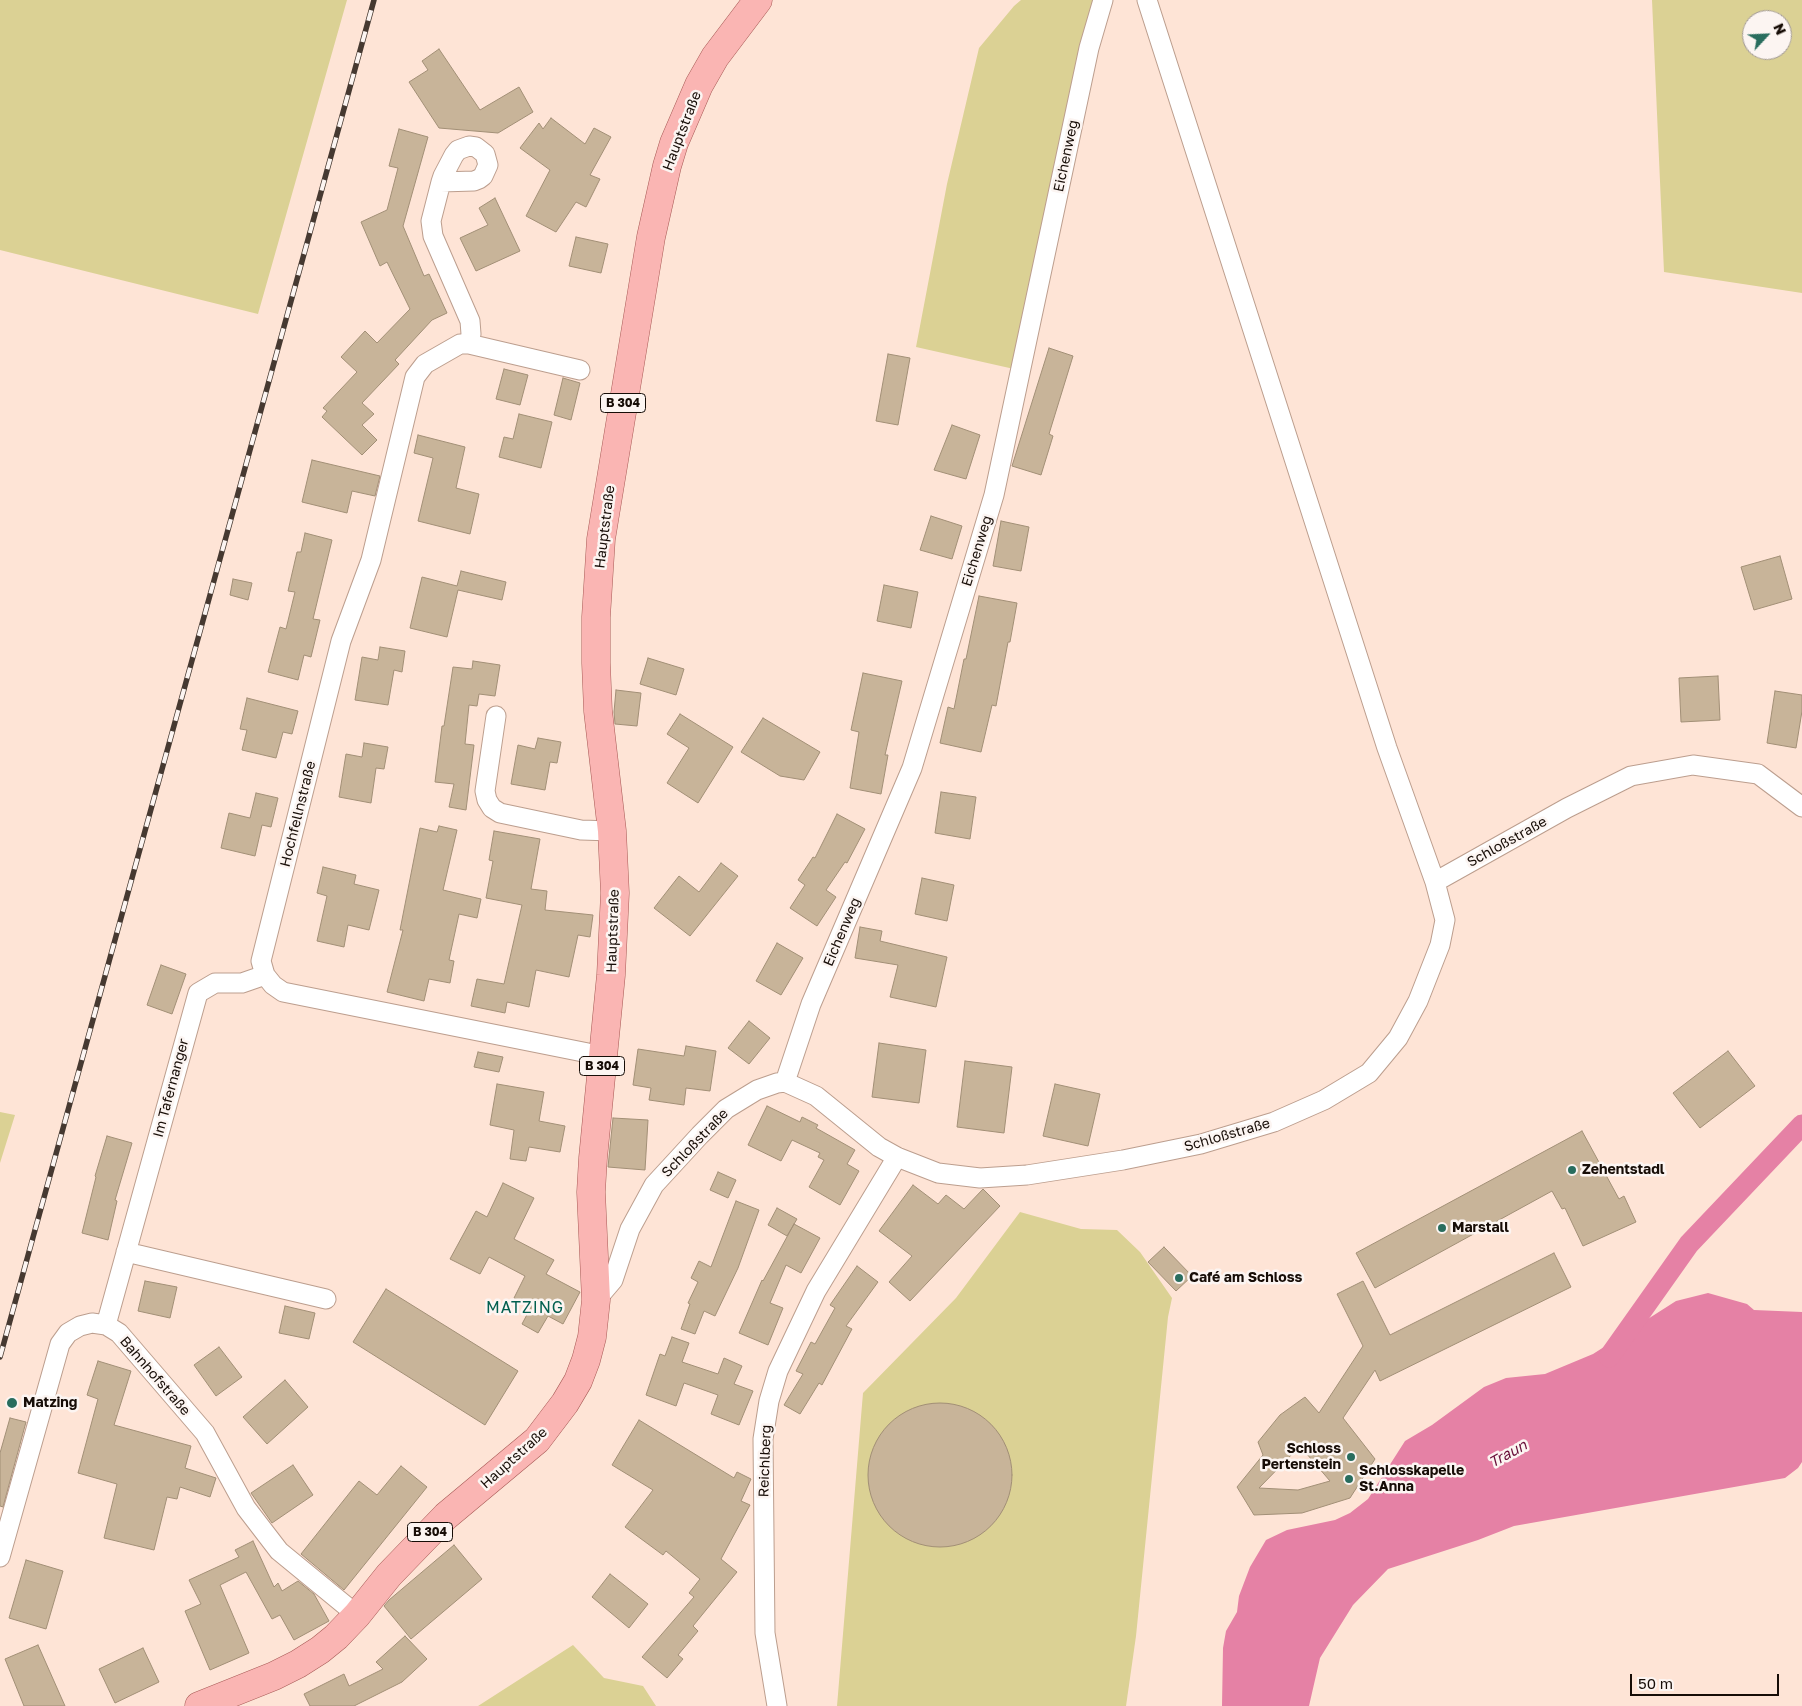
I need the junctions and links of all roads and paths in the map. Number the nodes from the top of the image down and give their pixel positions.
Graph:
1 (758, 0) edge
2 (1103, 0) edge
3 (1147, 0) edge
4 (442, 182) dead end
5 (469, 344) junction
6 (580, 370) dead end
7 (496, 716) dead end
8 (1802, 807) edge
9 (612, 831) junction
10 (1435, 882) junction
11 (265, 975) junction
12 (603, 1056) junction
13 (785, 1082) junction
14 (897, 1157) junction
15 (126, 1252) junction
16 (326, 1299) dead end
17 (596, 1300) junction
18 (106, 1326) junction
19 (0, 1557) edge
20 (357, 1615) junction
21 (199, 1706) edge
22 (777, 1706) edge

1 - 9 main road, Hauptstraße / B 304
2 - 13 street, Eichenweg
3 - 10 street
4 - 5 street
5 - 6 street
5 - 11 street, Hochfellnstraße
7 - 9 street
8 - 10 street, Schloßstraße
9 - 12 main road, Hauptstraße / B 304
10 - 14 street, Schloßstraße
11 - 12 street
11 - 15 street, Im Tafernanger
12 - 17 main road, Hauptstraße / B 304
13 - 14 street, Schloßstraße
13 - 17 street, Schloßstraße
14 - 22 street, Reichlberg
15 - 16 street
15 - 18 street, Im Tafernanger
17 - 20 main road, Hauptstraße / B 304
18 - 19 street
18 - 20 street, Bahnhofstraße
20 - 21 main road, Hauptstraße / B 304

